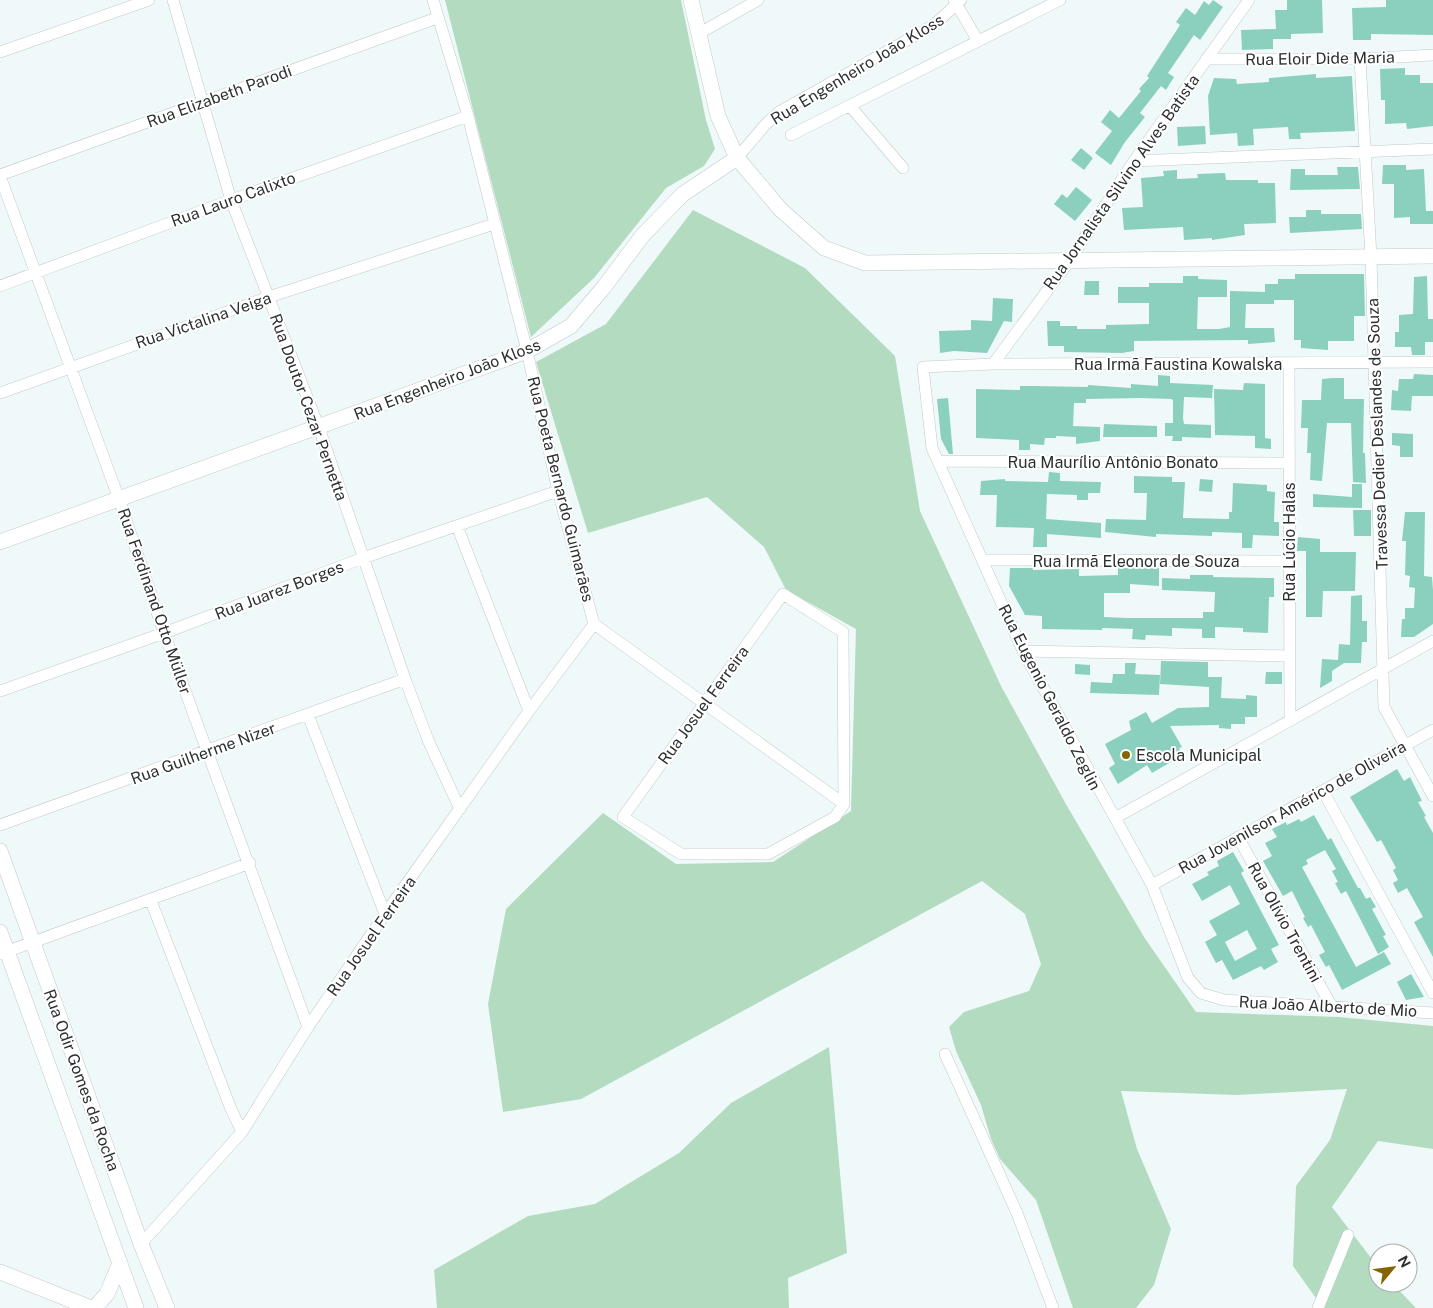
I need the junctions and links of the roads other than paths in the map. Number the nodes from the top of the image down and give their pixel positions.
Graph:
1 (149, 0) edge
2 (173, 0) edge
3 (433, 0) edge
4 (691, 0) edge
5 (758, 0) edge
6 (1060, 0) edge
7 (1249, 0) edge
8 (958, 2) edge
9 (438, 18) junction
10 (700, 33) junction
11 (978, 41) junction
12 (0, 52) edge
13 (1433, 55) edge
14 (1360, 59) junction
15 (1206, 60) junction
16 (203, 101) junction
17 (850, 106) junction
18 (468, 116) junction
19 (791, 135) dead end
20 (1433, 150) edge
21 (1366, 152) junction
22 (737, 158) junction
23 (1134, 161) junction
24 (903, 168) dead end
25 (0, 176) edge
26 (231, 200) junction
27 (494, 224) junction
28 (1371, 256) junction
29 (1433, 256) edge
30 (1070, 260) junction
31 (34, 274) junction
32 (0, 286) edge
33 (269, 297) junction
34 (527, 351) junction
35 (1433, 362) edge
36 (1289, 363) junction
37 (993, 364) junction
38 (1375, 364) junction
39 (923, 367) joint
40 (69, 368) junction
41 (0, 393) edge
42 (319, 428) junction
43 (938, 461) junction
44 (1289, 463) junction
45 (558, 491) junction
46 (119, 499) junction
47 (457, 526) junction
48 (0, 542) edge
49 (362, 558) junction
50 (982, 560) junction
51 (1290, 561) junction
52 (594, 624) junction
53 (164, 633) junction
54 (1433, 641) edge
55 (1023, 651) junction
56 (1290, 656) junction
57 (1383, 669) junction
58 (405, 679) junction
59 (0, 691) edge
60 (703, 704) junction
61 (529, 711) junction
62 (308, 715) junction
63 (1290, 721) junction
64 (1433, 730) edge
65 (1405, 745) junction
66 (208, 751) junction
67 (1323, 791) junction
68 (1433, 796) edge
69 (844, 804) junction
70 (460, 809) junction
71 (1115, 818) junction
72 (0, 825) edge
73 (1238, 837) junction
74 (0, 851) edge
75 (250, 863) junction
76 (1152, 885) junction
77 (151, 901) junction
78 (385, 914) junction
79 (0, 932) edge
80 (33, 943) junction
81 (4, 953) edge
82 (1433, 993) edge
83 (1224, 1000) joint
84 (1332, 1007) junction
85 (1433, 1012) edge
86 (308, 1027) junction
87 (945, 1054) dead end
88 (242, 1132) junction
89 (1348, 1235) dead end
90 (141, 1244) junction
91 (120, 1263) junction
92 (0, 1272) edge
93 (93, 1308) edge
94 (136, 1308) edge
95 (167, 1308) edge
96 (1053, 1308) edge
97 (1318, 1308) edge

1 - 12 street
2 - 16 street, Rua Doutor Cezar Pernetta
3 - 9 street, Rua Poeta Bernardo Guimarães
4 - 10 street
5 - 10 street
6 - 11 street, Rua Engenheiro João Kloss
7 - 15 street, Rua Jornalista Silvino Alves Batista
8 - 11 street, Rua Engenheiro João Kloss
8 - 22 street, Rua Engenheiro João Kloss
9 - 16 street, Rua Elizabeth Parodi
9 - 18 street, Rua Poeta Bernardo Guimarães
10 - 22 street
11 - 17 street, Rua Engenheiro João Kloss
13 - 14 street, Rua Eloir Dide Maria
14 - 15 street, Rua Eloir Dide Maria
14 - 21 street, Travessa Dedier Deslandes de Souza
15 - 23 street, Rua Jornalista Silvino Alves Batista
16 - 25 street, Rua Elizabeth Parodi
16 - 26 street, Rua Doutor Cezar Pernetta
17 - 19 street, Rua Engenheiro João Kloss
17 - 24 street
18 - 26 street, Rua Lauro Calixto
18 - 27 street, Rua Poeta Bernardo Guimarães
20 - 21 street
21 - 23 street
21 - 28 street, Travessa Dedier Deslandes de Souza
22 - 30 street
22 - 34 street, Rua Engenheiro João Kloss
23 - 30 street, Rua Jornalista Silvino Alves Batista
25 - 31 street, Rua Ferdinand Otto Müller
26 - 31 street, Rua Lauro Calixto
26 - 33 street, Rua Doutor Cezar Pernetta
27 - 33 street, Rua Victalina Veiga
27 - 34 street, Rua Poeta Bernardo Guimarães
28 - 29 street
28 - 30 street
28 - 38 street, Travessa Dedier Deslandes de Souza
30 - 37 street, Rua Jornalista Silvino Alves Batista
31 - 32 street, Rua Lauro Calixto
31 - 40 street, Rua Ferdinand Otto Müller
33 - 40 street, Rua Victalina Veiga
33 - 42 street, Rua Doutor Cezar Pernetta
34 - 42 street, Rua Engenheiro João Kloss
34 - 45 street, Rua Poeta Bernardo Guimarães
35 - 38 street, Rua Irmã Faustina Kowalska
36 - 37 street, Rua Irmã Faustina Kowalska
36 - 38 street, Rua Irmã Faustina Kowalska
36 - 44 street, Rua Lúcio Halas
37 - 39 street, Rua Irmã Faustina Kowalska
38 - 57 street, Travessa Dedier Deslandes de Souza
39 - 43 street, Rua Eugenio Geraldo Zeglin
40 - 41 street, Rua Victalina Veiga
40 - 46 street, Rua Ferdinand Otto Müller
42 - 46 street, Rua Engenheiro João Kloss
42 - 49 street, Rua Doutor Cezar Pernetta
43 - 44 street, Rua Maurílio Antônio Bonato
43 - 50 street, Rua Eugenio Geraldo Zeglin
44 - 51 street, Rua Lúcio Halas
45 - 47 street, Rua Juarez Borges
45 - 52 street, Rua Poeta Bernardo Guimarães
46 - 48 street, Rua Engenheiro João Kloss
46 - 53 street, Rua Ferdinand Otto Müller
47 - 49 street, Rua Juarez Borges
47 - 61 street
49 - 53 street, Rua Juarez Borges
49 - 58 street, Rua Doutor Cezar Pernetta
50 - 51 street, Rua Irmã Eleonora de Souza
50 - 55 street, Rua Eugenio Geraldo Zeglin
51 - 56 street, Rua Lúcio Halas
52 - 60 street, Rua Poeta Bernardo Guimarães
52 - 61 street, Rua Josuel Ferreira
53 - 59 street, Rua Juarez Borges
53 - 66 street, Rua Ferdinand Otto Müller
54 - 57 street
55 - 56 street
55 - 71 street, Rua Eugenio Geraldo Zeglin
56 - 63 street, Rua Lúcio Halas
57 - 63 street
57 - 65 street, Travessa Dedier Deslandes de Souza
58 - 62 street, Rua Guilherme Nizer
58 - 70 street, Rua Doutor Cezar Pernetta
60 - 69 street, Rua Poeta Bernardo Guimarães
60 - 69 street, Rua Josuel Ferreira
60 - 69 street, Rua Josuel Ferreira
61 - 70 street, Rua Josuel Ferreira
62 - 66 street, Rua Guilherme Nizer
62 - 78 street
63 - 71 street
64 - 65 street, Rua Jovenilson Américo de Oliveira
65 - 67 street, Rua Jovenilson Américo de Oliveira
65 - 68 street, Travessa Dedier Deslandes de Souza
66 - 72 street, Rua Guilherme Nizer
66 - 75 street, Rua Ferdinand Otto Müller
67 - 73 street, Rua Jovenilson Américo de Oliveira
67 - 82 street
70 - 78 street, Rua Josuel Ferreira
71 - 76 street, Rua Eugenio Geraldo Zeglin
73 - 76 street, Rua Jovenilson Américo de Oliveira
73 - 84 street, Rua Olívio Trentini
74 - 80 street, Rua Odir Gomes da Rocha
75 - 77 street
75 - 86 street, Rua Ferdinand Otto Müller
76 - 83 street, Rua Eugenio Geraldo Zeglin
77 - 80 street
77 - 88 street
78 - 86 street, Rua Josuel Ferreira
79 - 81 street, Rua Odir Gomes da Rocha
80 - 81 street
80 - 90 street, Rua Odir Gomes da Rocha
81 - 91 street, Rua Odir Gomes da Rocha
83 - 84 street, Rua João Alberto de Mio
84 - 85 street, Rua João Alberto de Mio
86 - 88 street, Rua Josuel Ferreira
87 - 96 street
88 - 90 street, Rua Josuel Ferreira
89 - 97 street
90 - 95 street, Rua Odir Gomes da Rocha
91 - 93 street
91 - 94 street, Rua Odir Gomes da Rocha
92 - 93 street

